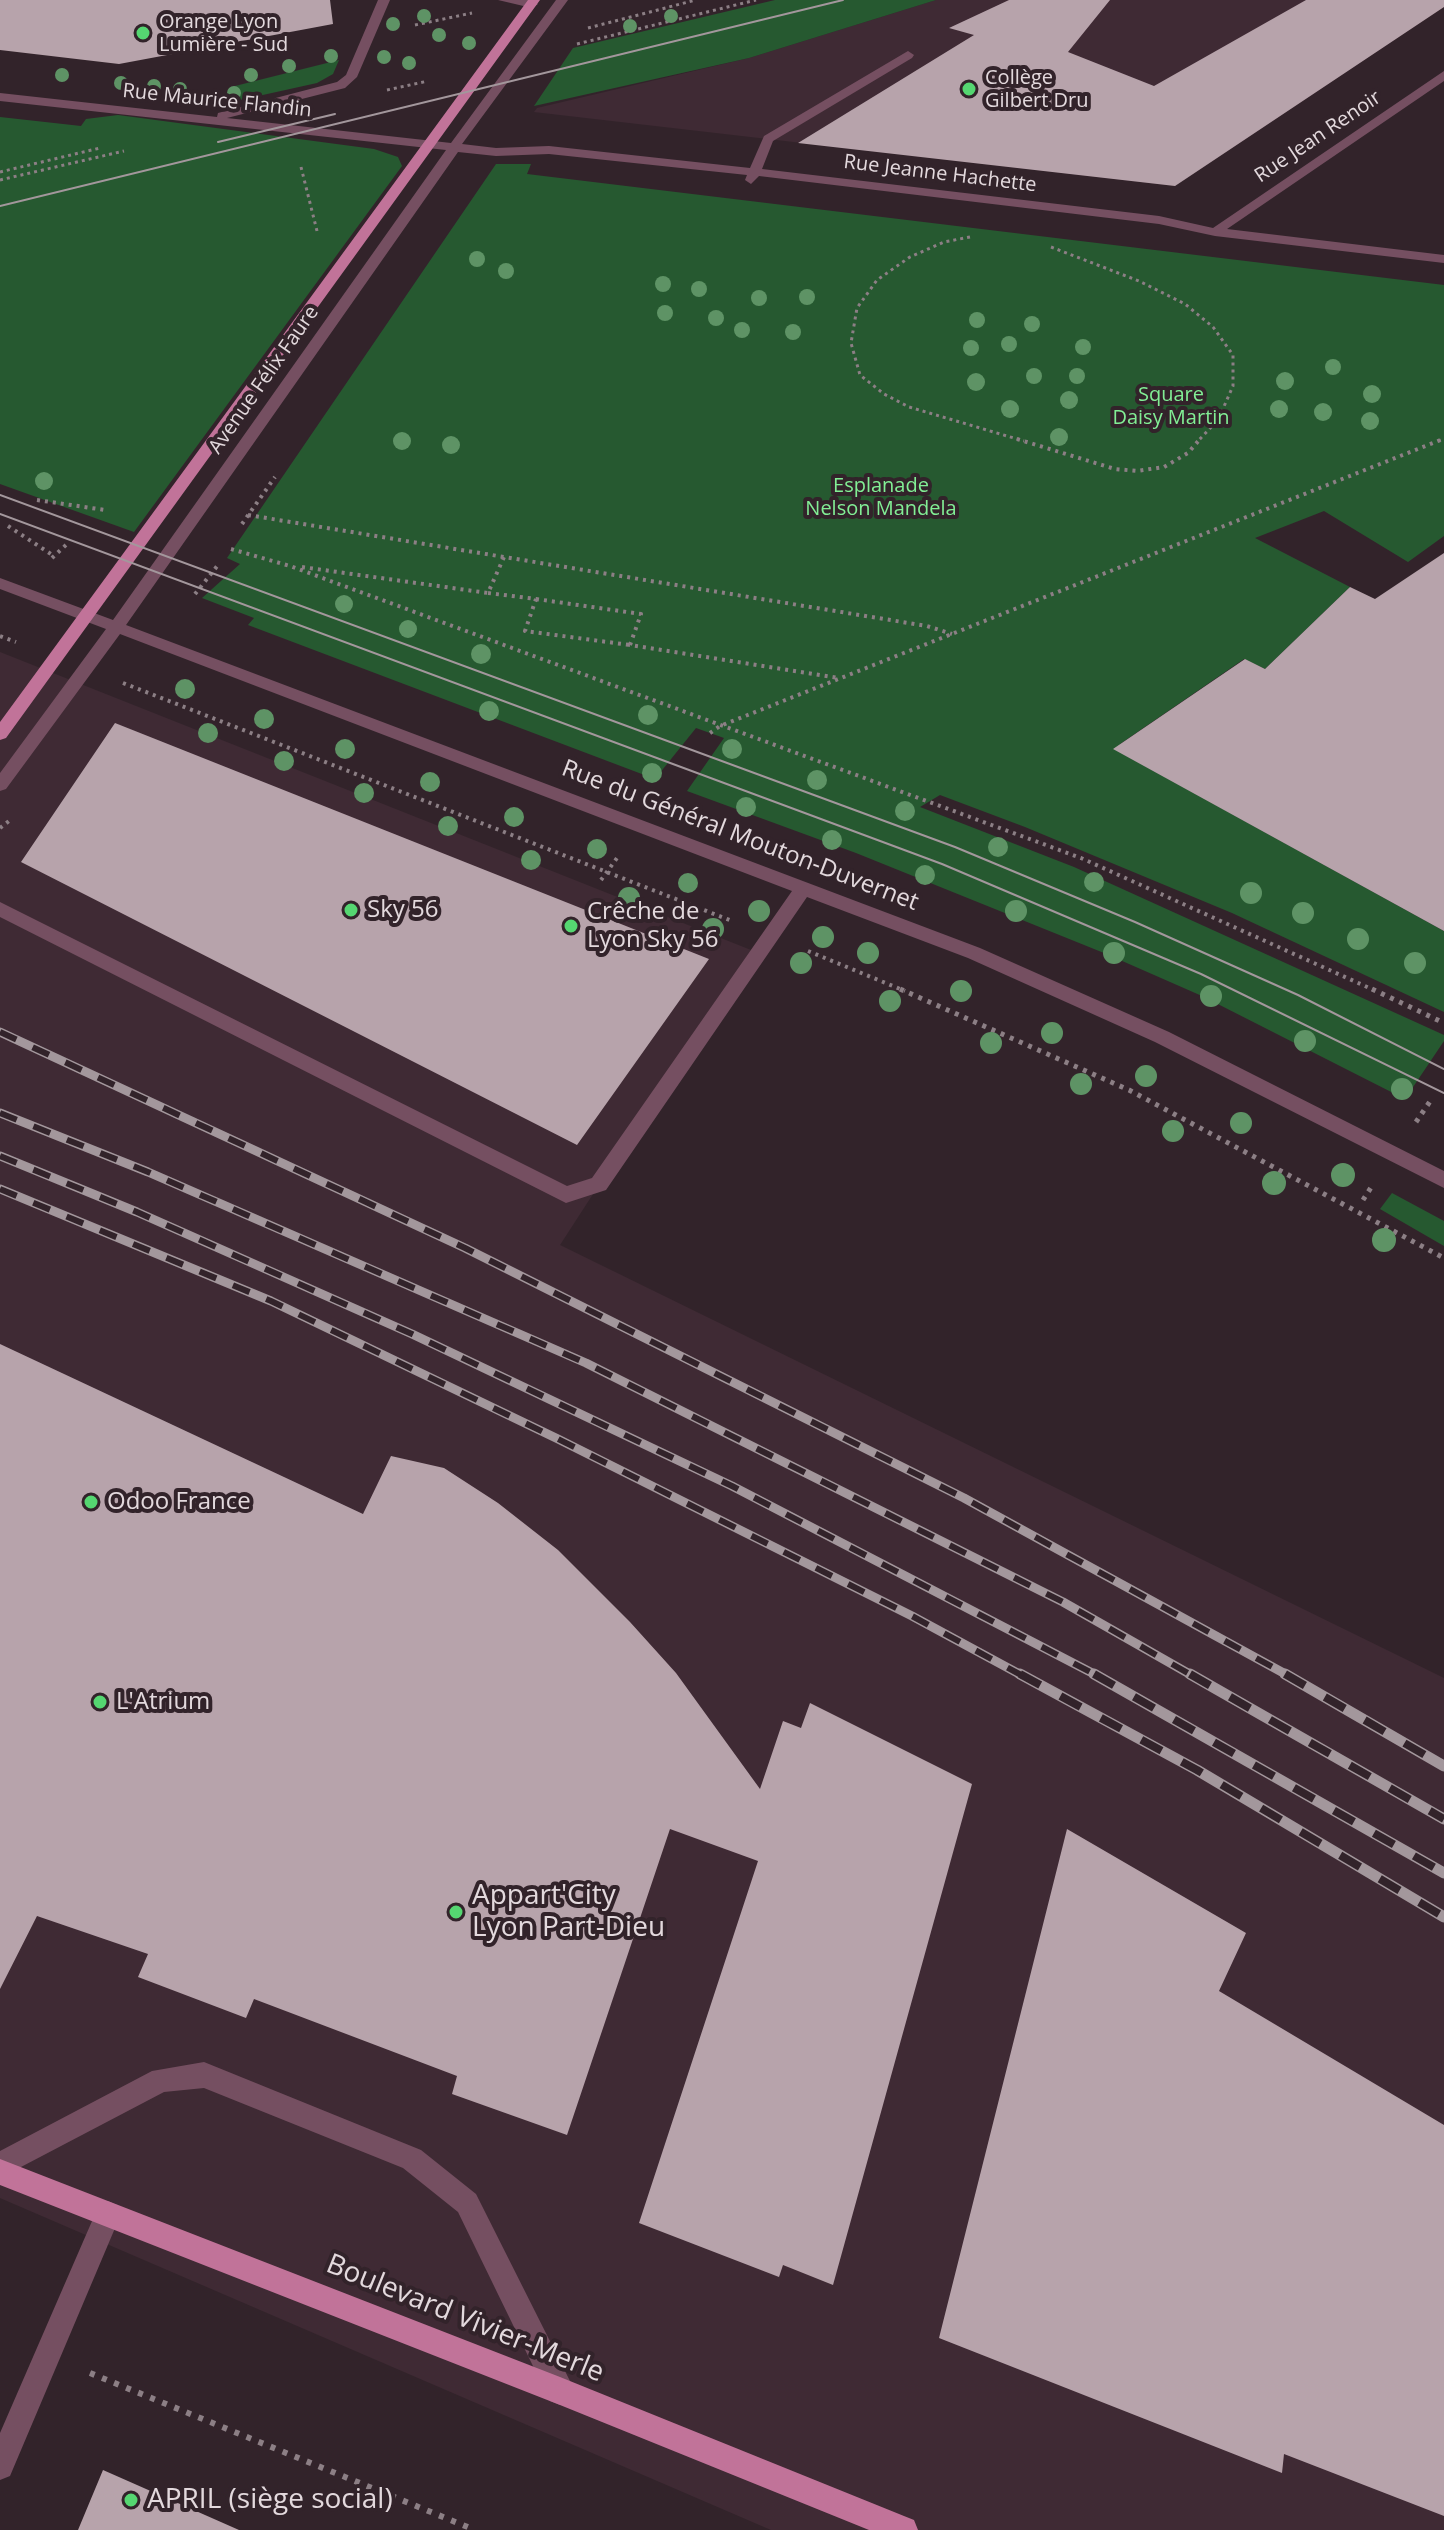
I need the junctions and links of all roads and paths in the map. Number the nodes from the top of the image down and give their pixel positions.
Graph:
1 (384, 0) edge
2 (504, 0) edge
3 (562, 0) edge
4 (696, 0) edge
5 (756, 0) edge
6 (533, 2) edge
7 (476, 13) dead end
8 (584, 29) dead end
9 (370, 32) junction
10 (908, 55) dead end
11 (519, 59) junction
12 (486, 67) junction
13 (1444, 75) edge
14 (376, 93) dead end
15 (0, 97) edge
16 (207, 120) junction
17 (430, 144) junction
18 (113, 145) dead end
19 (455, 147) junction
20 (124, 151) dead end
21 (299, 161) dead end
22 (0, 172) edge
23 (753, 176) junction
24 (0, 180) edge
25 (1215, 232) junction
26 (317, 234) dead end
27 (982, 235) dead end
28 (1050, 247) dead end
29 (1444, 259) edge
30 (1444, 439) edge
31 (37, 500) dead end
32 (105, 510) dead end
33 (234, 512) dead end
34 (8, 526) dead end
35 (66, 545) dead end
36 (231, 549) dead end
37 (54, 556) junction
38 (504, 557) junction
39 (46, 562) dead end
40 (218, 565) dead end
41 (290, 566) junction
42 (0, 583) edge
43 (488, 593) junction
44 (195, 594) dead end
45 (536, 599) junction
46 (85, 617) junction
47 (115, 628) junction
48 (953, 634) junction
49 (630, 645) junction
50 (841, 679) junction
51 (720, 726) junction
52 (710, 733) dead end
53 (0, 734) edge
54 (0, 785) edge
55 (613, 864) dead end
56 (601, 880) dead end
57 (804, 888) junction
58 (0, 909) edge
59 (1444, 1023) edge
60 (1431, 1100) dead end
61 (1411, 1129) dead end
62 (1444, 1180) edge
63 (0, 2165) edge
64 (0, 2172) edge
65 (108, 2214) junction
66 (48, 2356) junction
67 (560, 2391) junction
68 (0, 2466) edge
69 (475, 2530) edge
70 (904, 2530) edge

1 - 9 street
2 - 6 street
3 - 11 street, Avenue Félix Faure
4 - 8 path
5 - 11 path
6 - 12 main road, Avenue Félix Faure
7 - 9 path
9 - 16 street
10 - 23 street
11 - 19 street, Avenue Félix Faure
12 - 14 path
12 - 17 main road, Avenue Félix Faure
13 - 25 street, Rue Jean Renoir
15 - 16 street, Rue Maurice Flandin
16 - 17 street, Rue Maurice Flandin
17 - 19 street, Rue Jeanne Hachette
17 - 46 main road, Avenue Félix Faure
18 - 22 path
19 - 23 street, Rue Jeanne Hachette
19 - 47 street, Avenue Félix Faure
20 - 24 path
21 - 26 path
23 - 25 street, Rue Jeanne Hachette
25 - 29 street, Rue Jeanne Hachette
27 - 28 path
30 - 48 path
31 - 32 path
33 - 38 path
34 - 37 path
35 - 37 path
36 - 41 path
37 - 39 path
38 - 43 path
38 - 48 path
40 - 44 path
41 - 43 path
41 - 51 path
42 - 46 street, Rue du Général Mouton-Duvernet
43 - 45 path
45 - 49 path
45 - 49 path
46 - 47 street, Rue du Général Mouton-Duvernet
46 - 53 main road, Avenue Félix Faure
47 - 54 street, Avenue Félix Faure
47 - 57 street, Rue du Général Mouton-Duvernet
48 - 50 path
49 - 50 path
50 - 51 path
51 - 52 path
51 - 59 path
55 - 56 path
57 - 58 street
57 - 62 street, Rue du Général Mouton-Duvernet
60 - 61 path
63 - 67 street
64 - 65 main road, Boulevard Vivier-Merle
65 - 66 street
65 - 67 main road, Boulevard Vivier-Merle
66 - 68 street
66 - 69 path
67 - 70 main road, Boulevard Vivier-Merle

